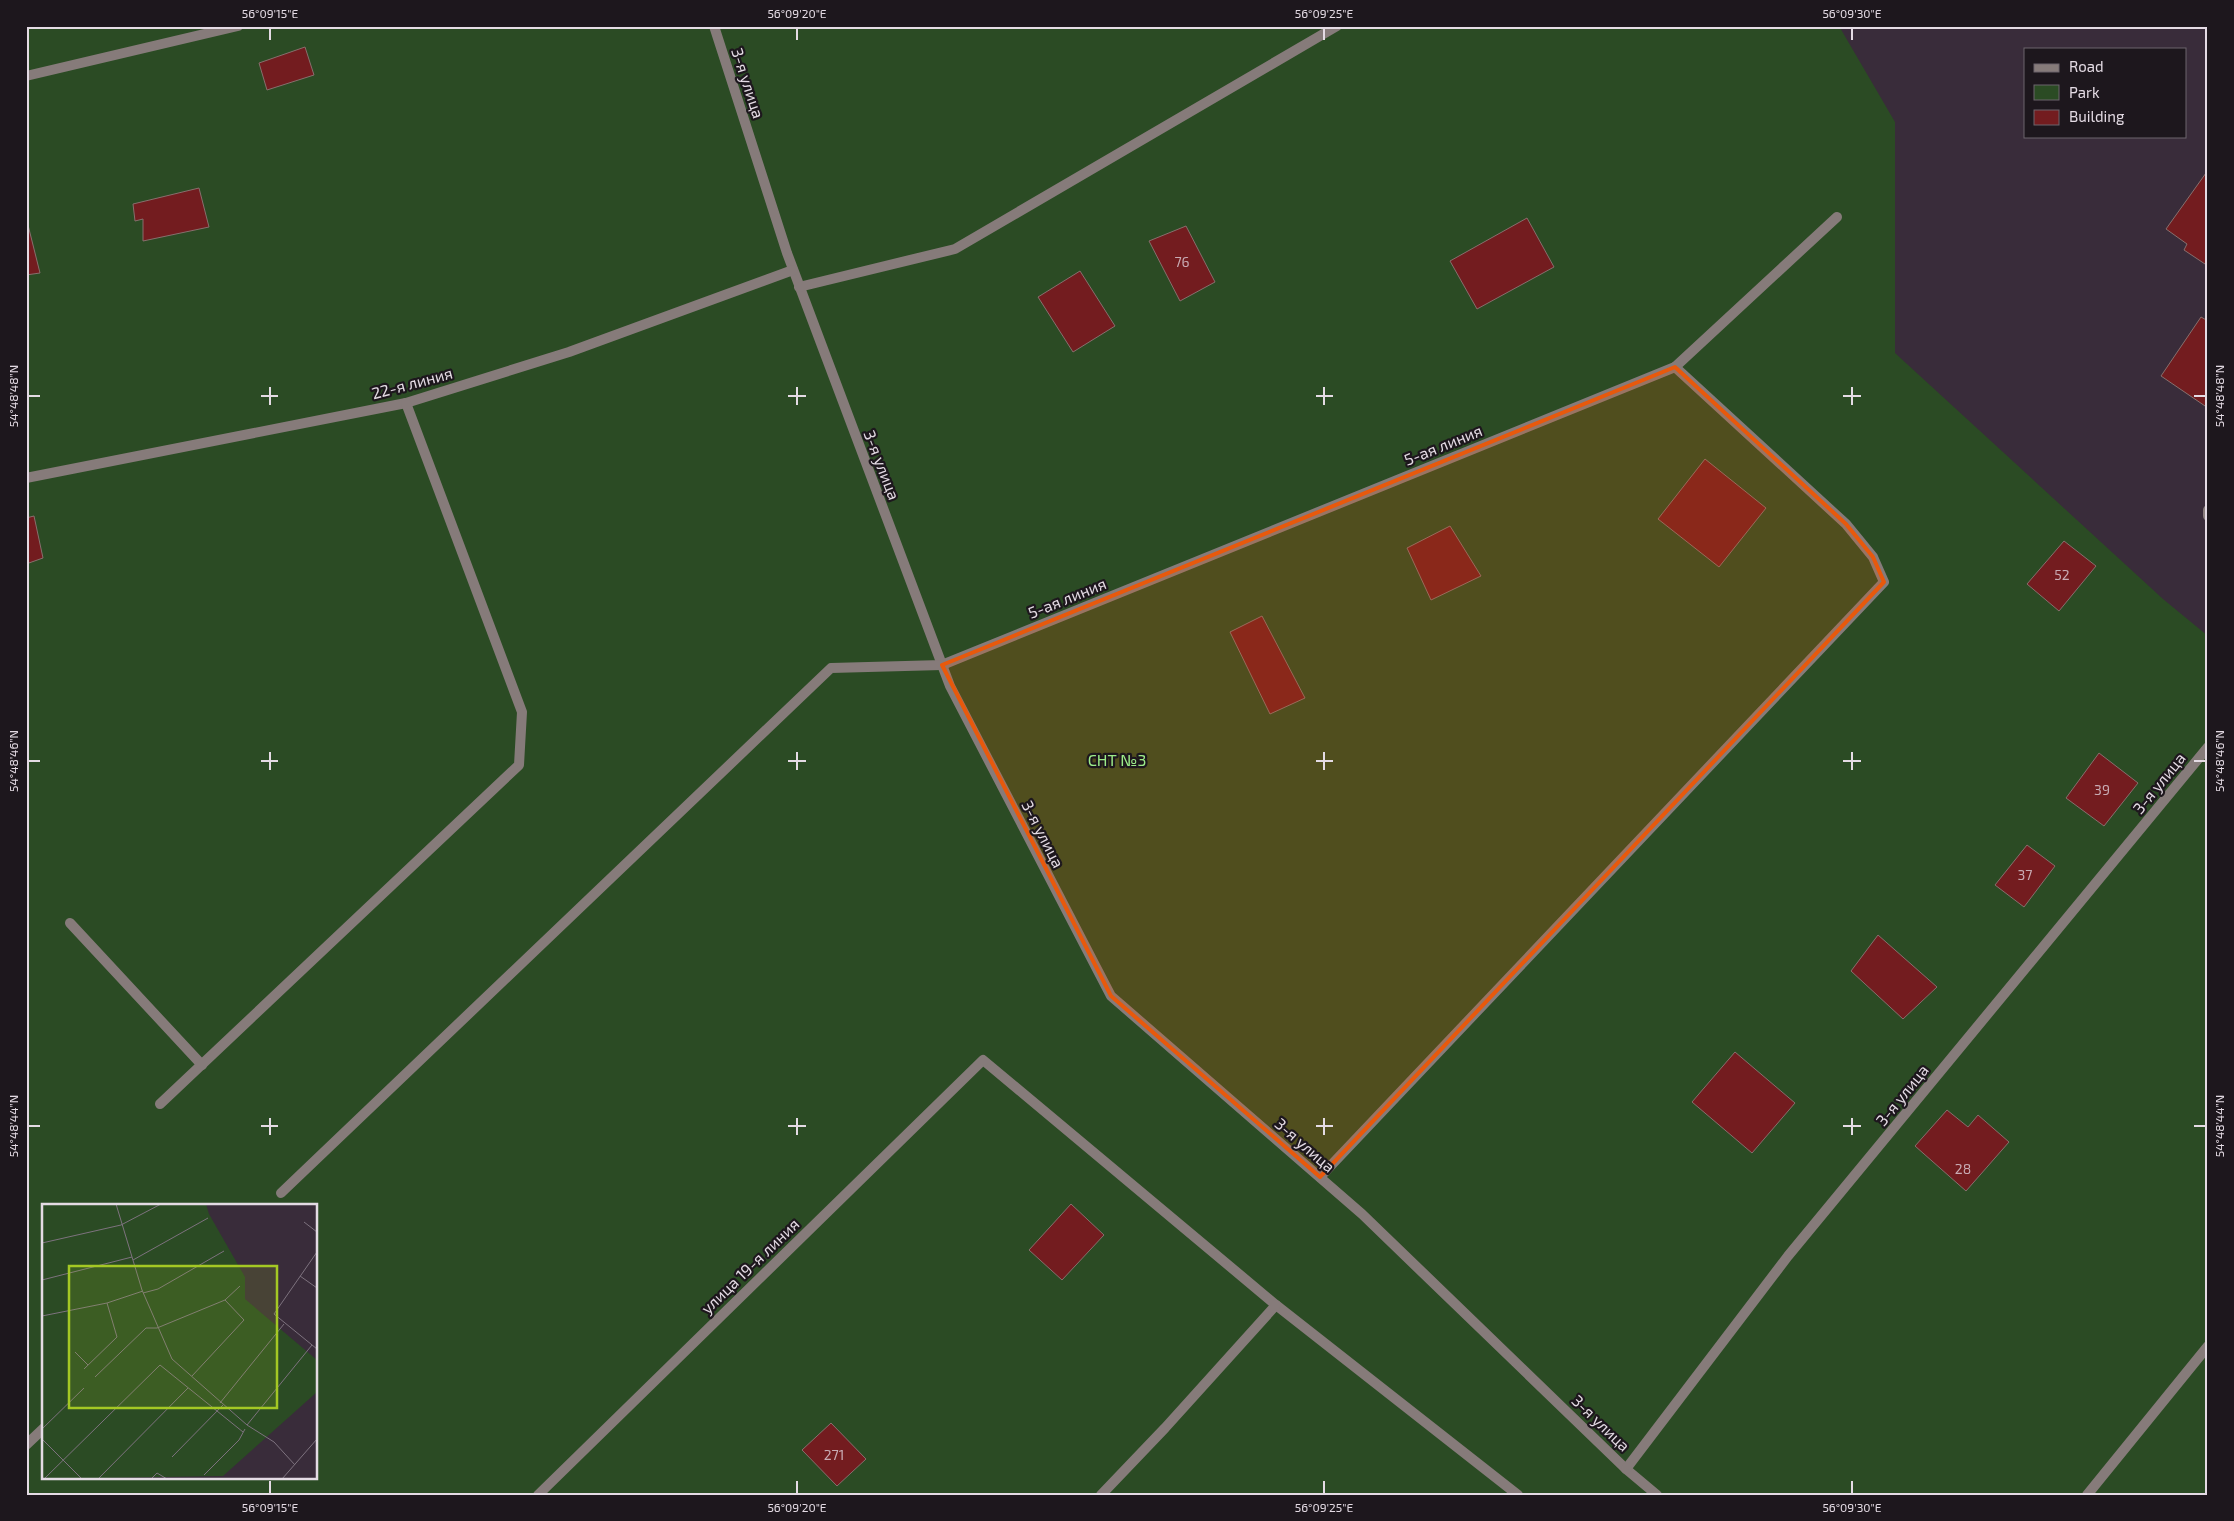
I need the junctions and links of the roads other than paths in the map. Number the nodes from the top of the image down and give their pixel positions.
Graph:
1 (238, 26) edge
2 (714, 26) edge
3 (1338, 26) edge
4 (26, 76) edge
5 (1837, 217) dead end
6 (793, 270) junction
7 (799, 287) junction
8 (1675, 367) junction
9 (406, 403) junction
10 (26, 478) edge
11 (2208, 510) edge
12 (2208, 516) edge
13 (942, 665) junction
14 (2208, 747) edge
15 (70, 924) dead end
16 (202, 1065) junction
17 (160, 1104) dead end
18 (1320, 1177) junction
19 (281, 1193) dead end
20 (1276, 1306) junction
21 (2208, 1346) edge
22 (42, 1430) edge
23 (26, 1445) edge
24 (1626, 1468) junction
25 (1652, 1493) edge
26 (538, 1495) edge
27 (1101, 1495) edge
28 (1518, 1495) edge
29 (2087, 1495) edge

1 - 4 street
2 - 6 street, 3-я улица
3 - 7 street
5 - 8 street
6 - 7 street, 3-я улица
6 - 9 street, 22-я линия
7 - 13 street, 3-я улица
8 - 13 street, 5-ая линия
8 - 18 street
9 - 10 street, 22-я линия
9 - 16 street
11 - 12 street
13 - 18 street, 3-я улица
13 - 19 street
14 - 24 street, 3-я улица
15 - 16 street
16 - 17 street
18 - 24 street, 3-я улица
20 - 26 street, улица 19-я линия
20 - 27 street
20 - 28 street
21 - 29 street
22 - 23 street
24 - 25 street, 3-я улица

